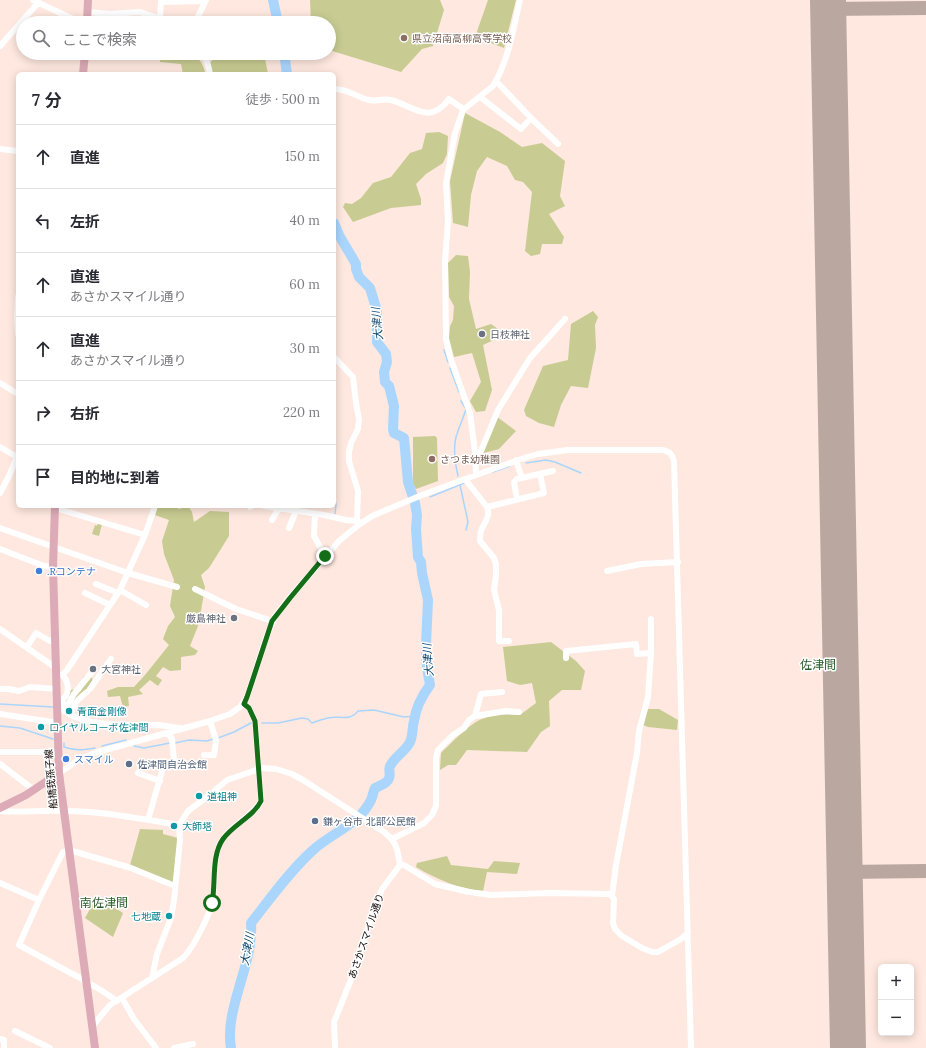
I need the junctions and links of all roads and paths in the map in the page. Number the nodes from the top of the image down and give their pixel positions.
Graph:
1 (88, 0) edge
2 (520, 0) edge
3 (36, 1) edge
4 (161, 1) edge
5 (205, 1) edge
6 (24, 16) edge
7 (67, 16) edge
8 (87, 16) edge
9 (98, 16) edge
10 (151, 16) edge
11 (160, 16) edge
12 (198, 16) edge
13 (16, 26) edge
14 (0, 46) edge
15 (85, 60) edge
16 (206, 60) edge
17 (84, 72) edge
18 (210, 72) edge
19 (496, 81) junction
20 (336, 89) edge
21 (480, 97) junction
22 (464, 110) junction
23 (531, 118) junction
24 (558, 144) dead end
25 (0, 149) edge
26 (16, 151) edge
27 (565, 319) dead end
28 (336, 361) edge
29 (0, 383) edge
30 (16, 393) edge
31 (0, 447) edge
32 (16, 455) edge
33 (16, 458) edge
34 (516, 460) junction
35 (475, 466) junction
36 (553, 471) dead end
37 (540, 474) junction
38 (476, 475) junction
39 (522, 478) junction
40 (464, 479) junction
41 (0, 493) edge
42 (517, 499) junction
43 (487, 507) junction
44 (55, 508) edge
45 (58, 508) edge
46 (154, 508) edge
47 (279, 508) joint
48 (296, 511) junction
49 (315, 514) junction
50 (272, 520) dead end
51 (358, 522) junction
52 (0, 528) edge
53 (289, 528) dead end
54 (145, 535) junction
55 (53, 546) junction
56 (0, 549) edge
57 (325, 556) junction
58 (678, 562) junction
59 (53, 567) junction
60 (607, 571) dead end
61 (128, 573) junction
62 (96, 584) dead end
63 (177, 587) dead end
64 (195, 589) dead end
65 (119, 591) junction
66 (85, 593) dead end
67 (110, 605) junction
68 (146, 605) dead end
69 (651, 619) dead end
70 (272, 621) junction
71 (0, 629) edge
72 (56, 641) junction
73 (509, 641) dead end
74 (26, 647) junction
75 (651, 653) junction
76 (566, 658) dead end
77 (111, 659) dead end
78 (58, 672) junction
79 (91, 673) dead end
80 (0, 689) edge
81 (57, 689) junction
82 (502, 692) dead end
83 (244, 704) junction
84 (64, 711) junction
85 (519, 712) dead end
86 (0, 714) edge
87 (71, 715) junction
88 (475, 716) junction
89 (210, 721) junction
90 (58, 722) junction
91 (184, 729) junction
92 (168, 733) junction
93 (0, 752) edge
94 (59, 752) junction
95 (204, 755) dead end
96 (174, 761) dead end
97 (0, 764) edge
98 (258, 770) junction
99 (162, 771) dead end
100 (59, 773) junction
101 (138, 773) dead end
102 (160, 780) junction
103 (34, 790) junction
104 (0, 810) edge
105 (64, 811) junction
106 (148, 820) junction
107 (179, 825) junction
108 (392, 839) junction
109 (69, 850) junction
110 (400, 865) junction
111 (0, 883) edge
112 (175, 886) junction
113 (612, 896) junction
114 (39, 900) junction
115 (688, 932) junction
116 (152, 978) junction
117 (86, 982) junction
118 (119, 1000) junction
119 (92, 1024) junction
120 (15, 1031) dead end
121 (0, 1039) edge
122 (193, 1044) dead end
123 (4, 1048) edge
124 (50, 1048) edge
125 (95, 1048) edge
126 (156, 1048) edge
127 (174, 1048) edge
128 (335, 1048) edge
129 (691, 1048) edge

1 - 8 main road
2 - 19 street
3 - 6 street
3 - 7 street
4 - 5 street
4 - 11 street
5 - 12 street
9 - 10 street
13 - 14 street
15 - 17 main road
16 - 18 street
19 - 21 street
19 - 23 street
20 - 22 street
21 - 22 street
21 - 23 street
22 - 35 street
23 - 24 street
25 - 26 street
27 - 35 street
28 - 51 street
29 - 30 street
31 - 32 street
33 - 41 street
34 - 38 street
34 - 39 street
34 - 58 street
35 - 38 street
36 - 37 street
37 - 39 street
37 - 42 street
38 - 40 street
39 - 42 street
40 - 43 street
40 - 51 street
42 - 43 street
43 - 73 street
44 - 55 main road, 船橋我孫子線
45 - 54 street
46 - 54 street
47 - 48 street
47 - 50 street
48 - 49 street
48 - 53 street
49 - 51 street
49 - 57 street
51 - 57 street
52 - 55 street
54 - 61 street
55 - 59 main road, 船橋我孫子線
55 - 61 street
56 - 59 street
57 - 70 street
58 - 60 street
58 - 115 street
59 - 72 main road, 船橋我孫子線
61 - 63 street
61 - 65 street
62 - 65 street
64 - 70 street
65 - 67 street
65 - 68 street
66 - 67 street
67 - 78 street
69 - 75 street
70 - 83 street
71 - 74 street
72 - 74 street
72 - 78 main road, 船橋我孫子線
74 - 78 street
75 - 76 street
75 - 113 street
77 - 87 street
78 - 81 main road, 船橋我孫子線
78 - 84 street
79 - 84 street
80 - 81 street
81 - 90 main road, 船橋我孫子線
82 - 88 street
83 - 89 street
83 - 98 street
84 - 87 street
85 - 88 street
86 - 90 street
87 - 91 street
88 - 108 street
89 - 91 street
89 - 95 street
90 - 94 main road, 船橋我孫子線
91 - 92 street
92 - 96 street
92 - 100 street
93 - 94 street
94 - 100 main road, 船橋我孫子線
97 - 103 street
98 - 107 street
98 - 108 street
98 - 116 street
99 - 102 street
100 - 103 main road
100 - 105 main road, 船橋我孫子線
101 - 102 street
102 - 106 street
103 - 104 main road
104 - 105 street
105 - 106 street
105 - 109 main road, 船橋我孫子線
106 - 107 street
107 - 112 street
108 - 110 street
109 - 112 street
109 - 114 street
109 - 117 main road, 船橋我孫子線
110 - 113 street
110 - 128 street, あさかスマイル通り
111 - 114 street
112 - 116 street
113 - 115 street
114 - 117 street
115 - 129 street
116 - 118 street
117 - 118 street
117 - 119 main road, 船橋我孫子線
118 - 119 street
118 - 126 street
119 - 125 main road, 船橋我孫子線
120 - 124 street
121 - 123 street
122 - 127 street

